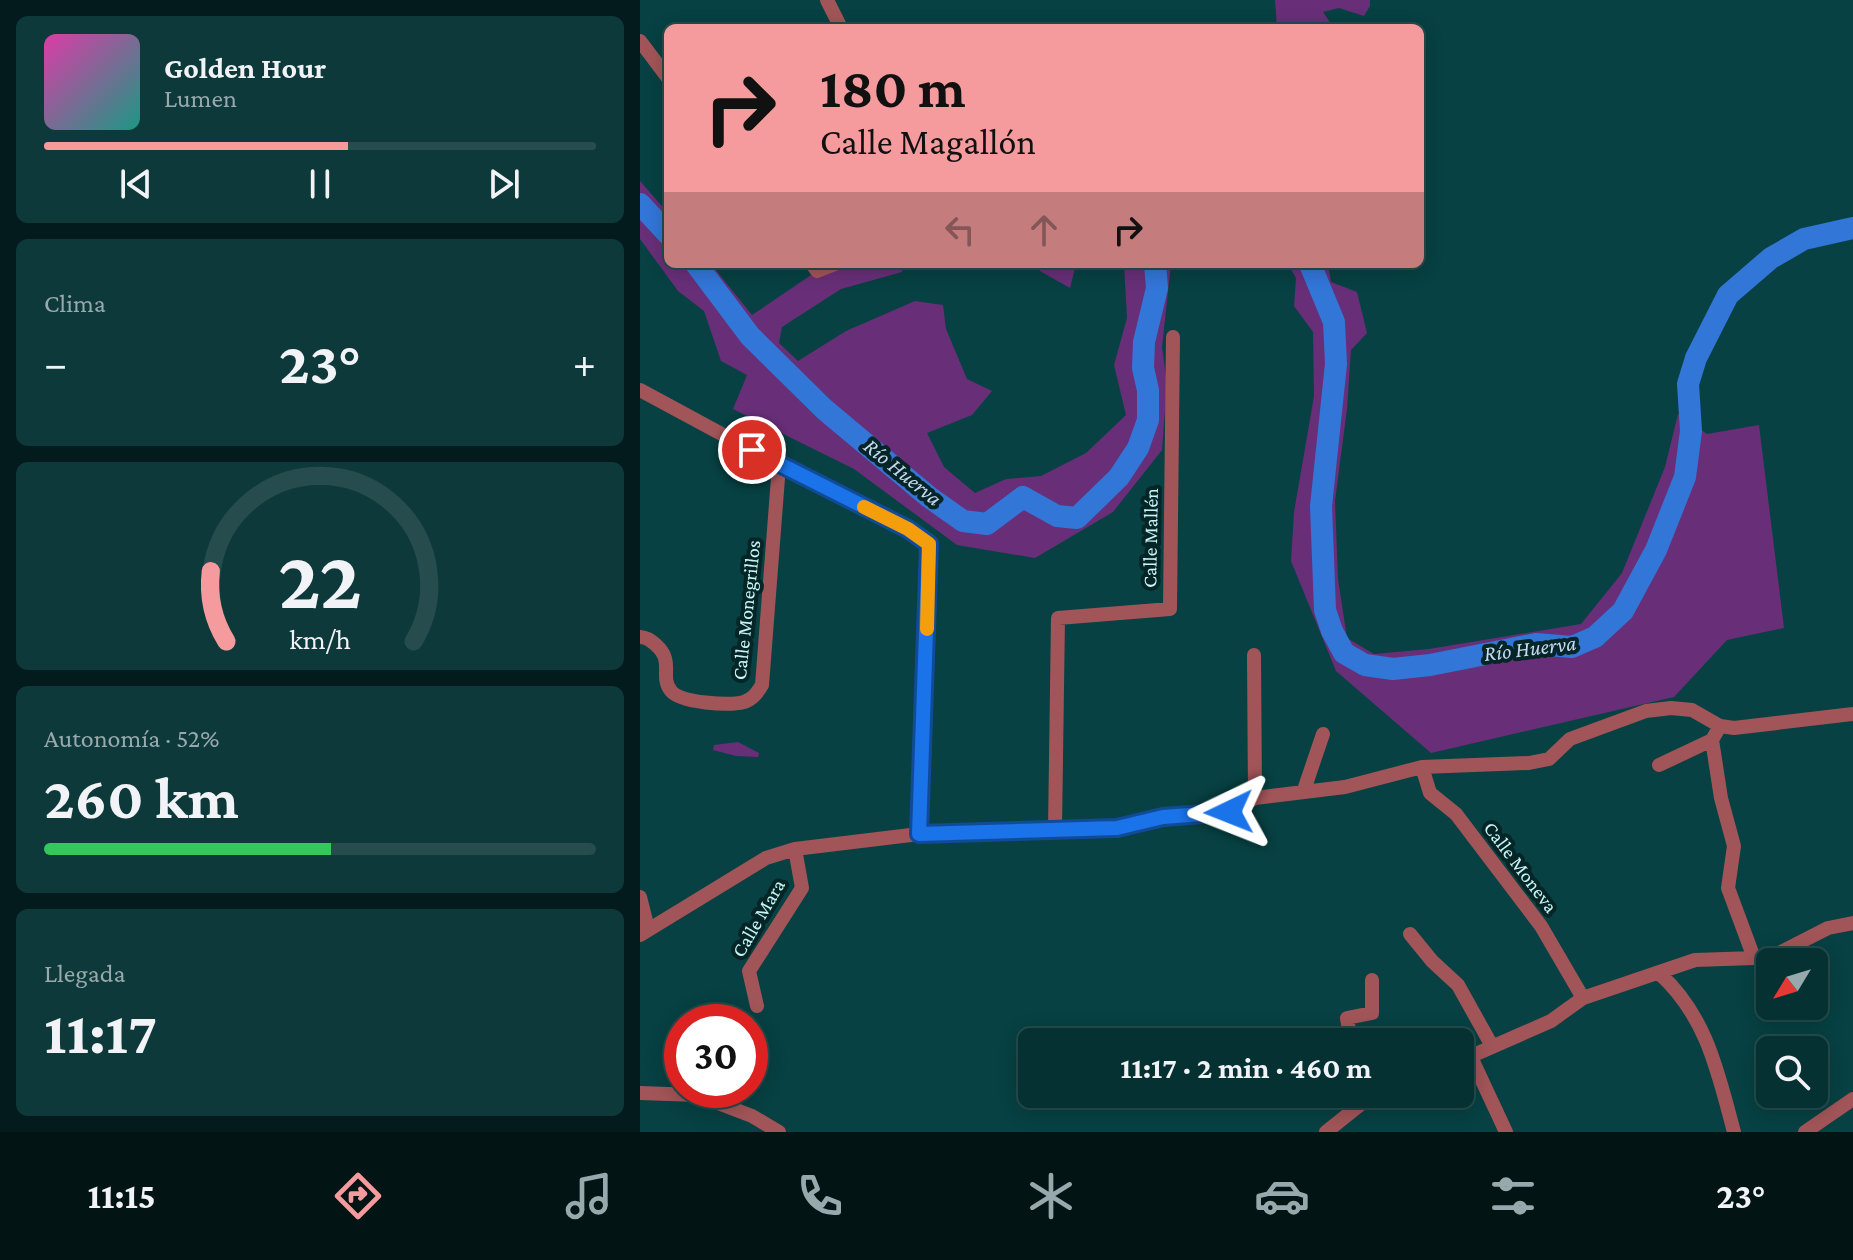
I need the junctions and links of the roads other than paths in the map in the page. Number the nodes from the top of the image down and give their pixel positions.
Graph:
1 (827, 0) edge
2 (839, 24) edge
3 (640, 41) edge
4 (664, 73) edge
5 (1173, 337) dead end
6 (640, 390) edge
7 (779, 465) junction
8 (640, 637) edge
9 (1254, 655) dead end
10 (1853, 714) edge
11 (1720, 726) junction
12 (1323, 734) dead end
13 (1712, 740) junction
14 (1659, 765) dead end
15 (1422, 767) junction
16 (1304, 790) junction
17 (1255, 798) junction
18 (1055, 829) junction
19 (919, 834) junction
20 (795, 849) junction
21 (640, 897) edge
22 (1853, 923) edge
23 (644, 932) edge
24 (1410, 934) dead end
25 (1754, 958) junction
26 (1660, 974) junction
27 (1372, 980) dead end
28 (1583, 998) junction
29 (757, 1004) edge
30 (1349, 1028) edge
31 (1492, 1046) junction
32 (1474, 1055) edge
33 (1474, 1074) edge
34 (640, 1093) edge
35 (1853, 1099) edge
36 (1355, 1108) edge
37 (1824, 1125) edge
38 (779, 1132) edge
39 (1326, 1132) edge
40 (1506, 1132) edge
41 (1734, 1132) edge
42 (1805, 1132) edge

1 - 2 street
3 - 4 street
5 - 18 street, Calle Mallén
6 - 7 street
7 - 8 street, Calle Monegrillos
7 - 19 street
9 - 17 street
10 - 11 street
11 - 13 street
11 - 15 street
12 - 16 street
13 - 14 street
13 - 25 street
15 - 16 street
15 - 28 street, Calle Moneva
16 - 17 street
17 - 18 street
18 - 19 street
19 - 20 street
20 - 23 street
20 - 29 street, Calle Mara
21 - 23 street
22 - 25 street
24 - 31 street
25 - 26 street
26 - 28 street
26 - 41 street
27 - 30 street
28 - 31 street
31 - 32 street
33 - 40 street
34 - 38 street
35 - 37 street
36 - 39 street
37 - 42 street

